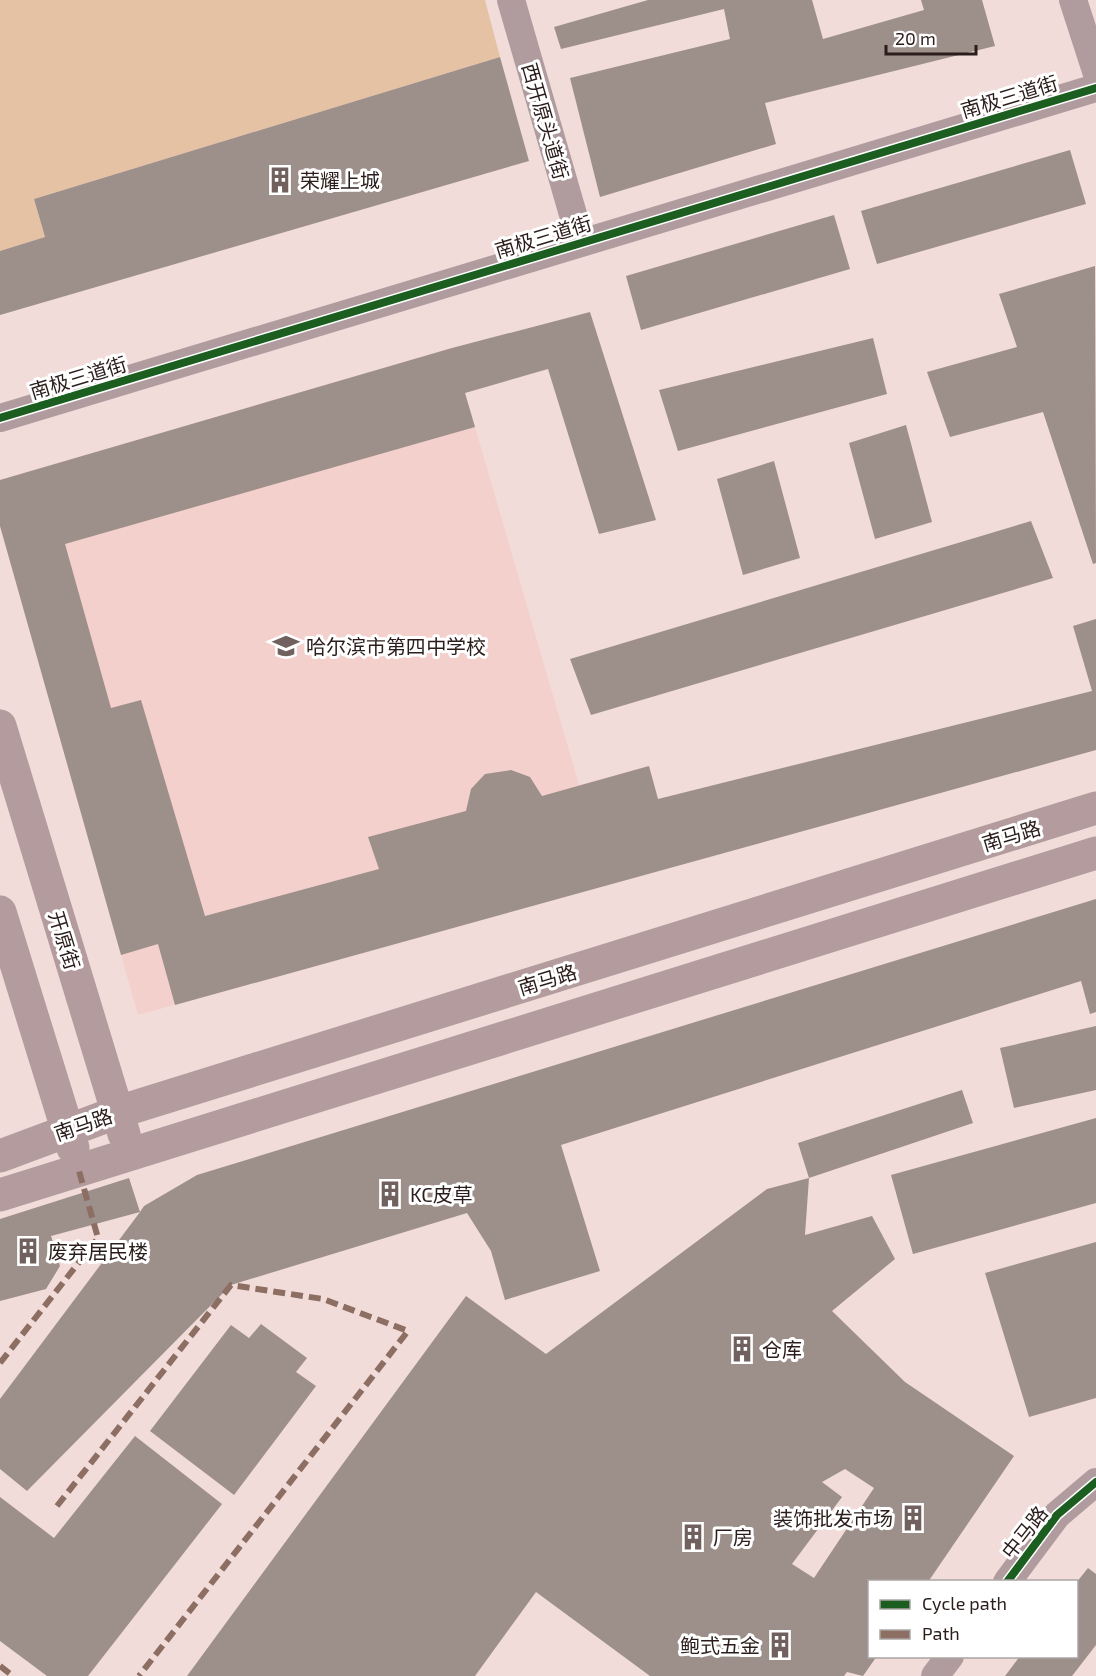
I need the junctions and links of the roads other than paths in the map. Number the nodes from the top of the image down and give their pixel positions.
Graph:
1 (511, 0) edge
2 (1073, 0) edge
3 (1096, 70) edge
4 (1096, 88) edge
5 (581, 242) junction
6 (0, 418) edge
7 (0, 726) edge
8 (1096, 808) edge
9 (1096, 853) edge
10 (0, 912) edge
11 (118, 1112) junction
12 (68, 1129) junction
13 (131, 1155) junction
14 (0, 1156) edge
15 (79, 1171) junction
16 (0, 1195) edge
17 (1096, 1482) edge
18 (1008, 1580) edge
19 (948, 1658) edge
20 (935, 1676) edge

1 - 5 street, 西开原头道街
2 - 3 street
4 - 5 street, 南极三道街
5 - 6 street, 南极三道街
7 - 11 main road, 开原街
8 - 11 main road, 南马路
9 - 13 main road
10 - 12 main road
11 - 12 main road, 南马路
11 - 13 main road, 开原街
12 - 14 main road, 南马路
12 - 15 main road
13 - 15 main road
15 - 16 main road
17 - 18 street, 中马路
19 - 20 street

